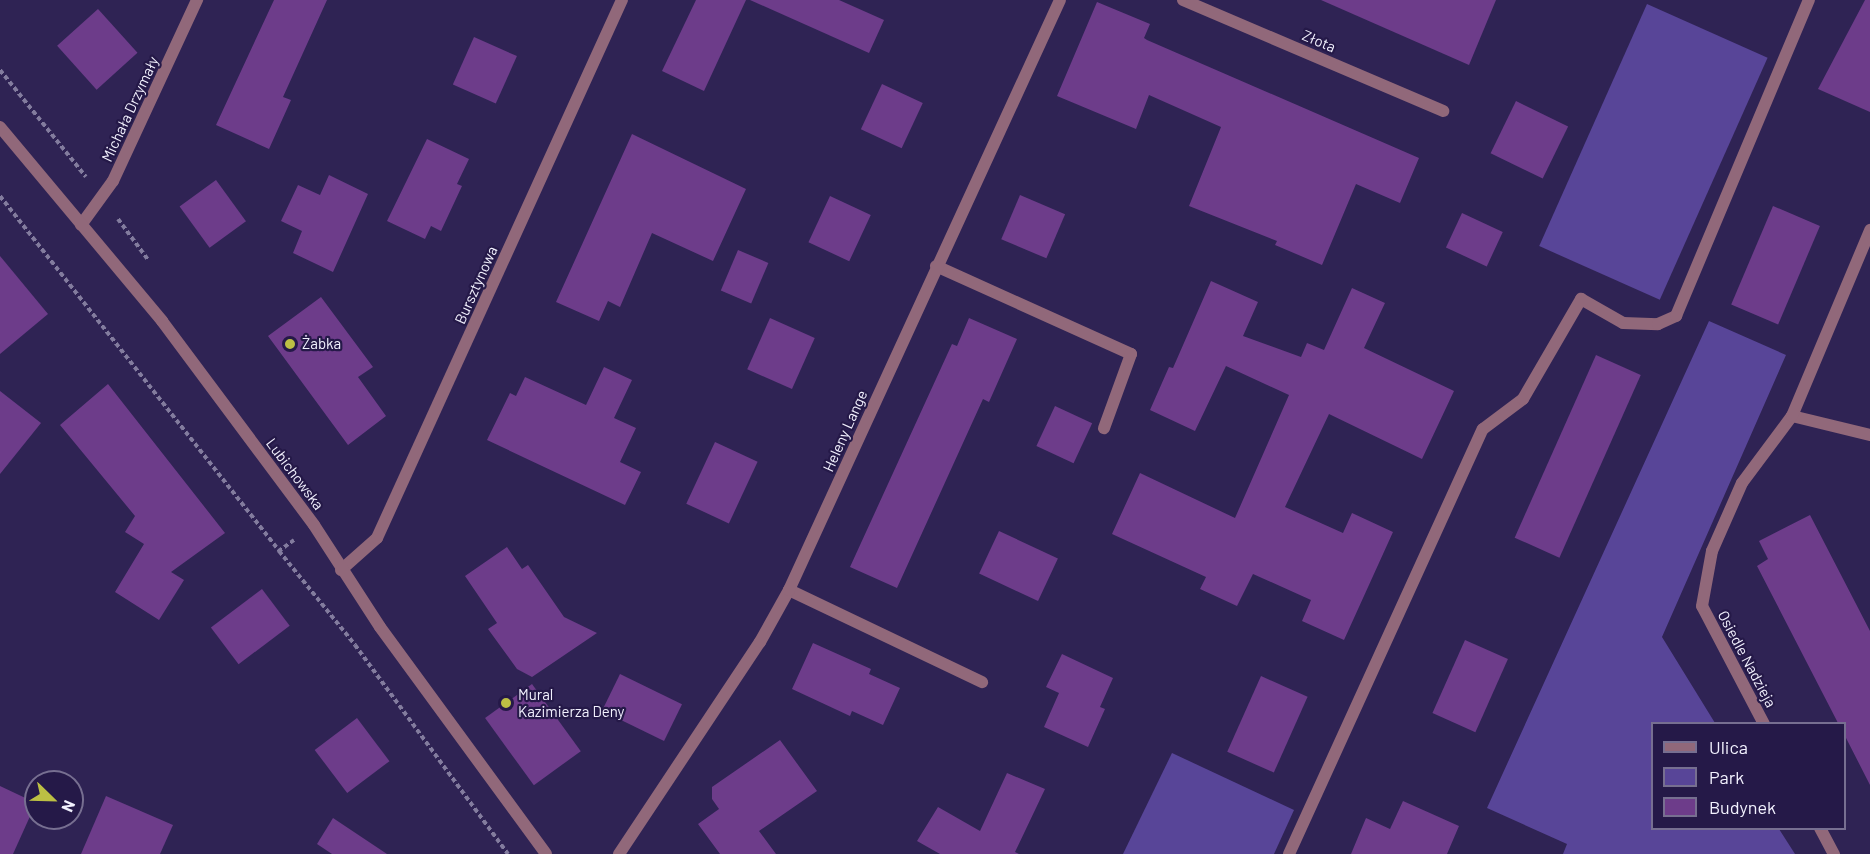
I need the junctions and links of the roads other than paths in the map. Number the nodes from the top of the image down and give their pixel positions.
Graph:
1 (197, 0) edge
2 (622, 0) edge
3 (1060, 0) edge
4 (1183, 0) edge
5 (1809, 0) edge
6 (1443, 111) dead end
7 (0, 128) edge
8 (81, 225) junction
9 (1870, 230) edge
10 (936, 266) junction
11 (1792, 416) junction
12 (1104, 428) dead end
13 (1870, 435) edge
14 (341, 570) junction
15 (789, 590) junction
16 (982, 682) dead end
17 (1763, 722) edge
18 (1821, 830) edge
19 (546, 854) edge
20 (619, 854) edge
21 (1289, 854) edge
22 (1834, 854) edge

1 - 8 street, Michała Drzymały
2 - 14 street, Bursztynowa
3 - 10 street, Heleny Lange
4 - 6 street, Złota
5 - 21 street
7 - 8 street, Lubichowska
8 - 14 street, Lubichowska
9 - 11 street, Osiedle Nadzieja
10 - 12 street
10 - 15 street, Heleny Lange
11 - 13 street
11 - 17 street, Osiedle Nadzieja
14 - 19 street, Lubichowska
15 - 16 street
15 - 20 street, Heleny Lange
18 - 22 street

